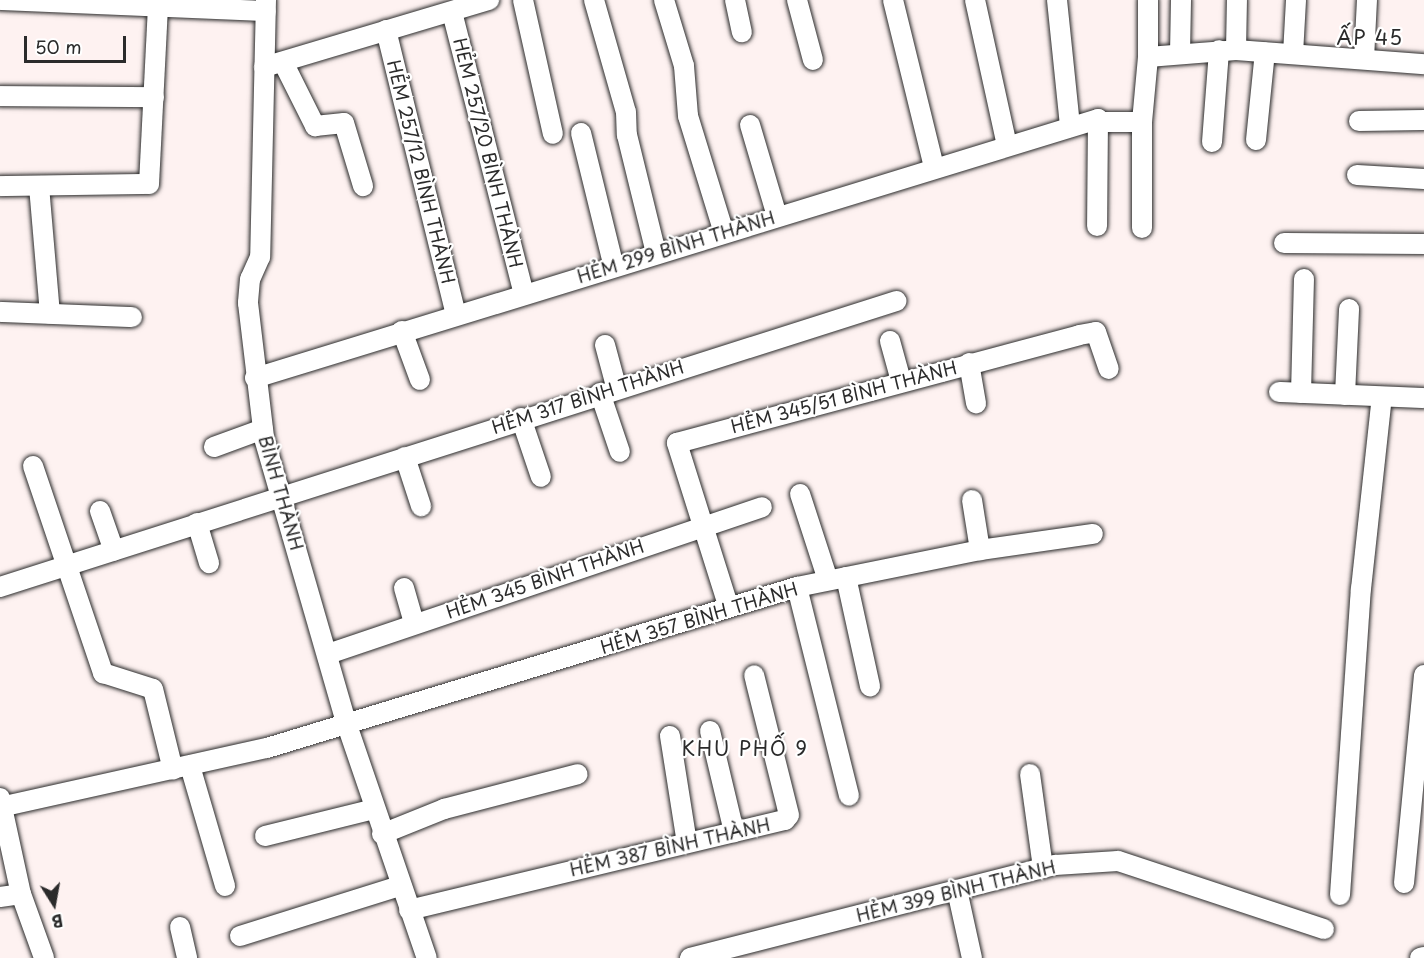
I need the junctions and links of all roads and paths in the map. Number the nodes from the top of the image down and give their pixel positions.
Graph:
1 (0, 0) edge
2 (489, 0) edge
3 (523, 0) edge
4 (594, 0) edge
5 (664, 0) edge
6 (735, 0) edge
7 (797, 0) edge
8 (893, 0) edge
9 (975, 0) edge
10 (1057, 0) edge
11 (1148, 0) edge
12 (1181, 0) edge
13 (1237, 0) edge
14 (1296, 0) edge
15 (1367, 0) edge
16 (38, 1) edge
17 (147, 4) edge
18 (266, 5) edge
19 (452, 12) junction
20 (386, 30) junction
21 (742, 32) dead end
22 (1227, 50) junction
23 (1265, 52) junction
24 (1180, 53) junction
25 (1293, 54) junction
26 (1148, 57) junction
27 (1364, 59) junction
28 (813, 60) dead end
29 (283, 62) junction
30 (1424, 64) edge
31 (264, 67) junction
32 (0, 96) edge
33 (154, 98) junction
34 (1424, 120) edge
35 (1099, 121) junction
36 (1359, 121) dead end
37 (1142, 122) junction
38 (750, 125) dead end
39 (1070, 126) junction
40 (580, 133) dead end
41 (553, 134) dead end
42 (1256, 140) dead end
43 (1212, 142) dead end
44 (1007, 145) junction
45 (934, 167) junction
46 (1357, 175) dead end
47 (1424, 179) edge
48 (0, 186) edge
49 (39, 186) junction
50 (363, 186) dead end
51 (777, 216) junction
52 (1097, 226) dead end
53 (1142, 228) dead end
54 (724, 233) junction
55 (1284, 243) dead end
56 (1424, 244) edge
57 (657, 253) junction
58 (614, 267) junction
59 (1304, 279) dead end
60 (524, 294) junction
61 (896, 301) dead end
62 (1349, 309) dead end
63 (0, 312) edge
64 (50, 314) junction
65 (456, 315) junction
66 (132, 317) dead end
67 (402, 331) junction
68 (890, 341) dead end
69 (605, 345) dead end
70 (969, 363) junction
71 (1109, 369) dead end
72 (255, 378) junction
73 (420, 380) dead end
74 (901, 381) junction
75 (608, 390) junction
76 (1279, 392) dead end
77 (1301, 393) junction
78 (1345, 395) junction
79 (1382, 397) junction
80 (1424, 398) edge
81 (975, 403) dead end
82 (521, 418) junction
83 (263, 429) junction
84 (214, 447) dead end
85 (620, 452) dead end
86 (405, 457) junction
87 (33, 466) dead end
88 (541, 477) dead end
89 (800, 494) dead end
90 (281, 495) junction
91 (972, 500) dead end
92 (421, 506) dead end
93 (762, 507) dead end
94 (100, 511) dead end
95 (197, 524) junction
96 (700, 525) junction
97 (1093, 534) dead end
98 (980, 550) junction
99 (114, 551) junction
100 (209, 563) dead end
101 (69, 565) junction
102 (837, 579) junction
103 (0, 587) edge
104 (797, 587) junction
105 (404, 588) dead end
106 (728, 605) junction
107 (414, 624) junction
108 (328, 654) junction
109 (754, 675) dead end
110 (1424, 675) edge
111 (870, 686) dead end
112 (347, 725) junction
113 (710, 731) dead end
114 (670, 736) dead end
115 (181, 768) junction
116 (578, 774) dead end
117 (1030, 774) dead end
118 (849, 796) dead end
119 (1, 804) edge
120 (374, 809) junction
121 (734, 832) junction
122 (382, 834) junction
123 (265, 837) dead end
124 (687, 843) junction
125 (1043, 868) junction
126 (1404, 883) dead end
127 (225, 886) dead end
128 (400, 886) junction
129 (957, 890) junction
130 (21, 894) junction
131 (1340, 895) dead end
132 (0, 897) edge
133 (409, 910) junction
134 (180, 927) dead end
135 (1324, 929) dead end
136 (240, 936) dead end
137 (713, 955) edge
138 (44, 958) edge
139 (187, 958) edge
140 (427, 958) edge
141 (690, 958) edge
142 (972, 958) edge

1 - 16 street, BÌNH THÀNH
2 - 19 street
3 - 41 street
4 - 57 street
5 - 54 street
6 - 21 street
7 - 28 street
8 - 45 street
9 - 44 street
10 - 39 street
11 - 26 street
12 - 24 street
13 - 22 street
14 - 25 street
15 - 27 street
16 - 17 street, BÌNH THÀNH
17 - 18 street, BÌNH THÀNH
17 - 33 street
18 - 31 street, BÌNH THÀNH
19 - 20 street
19 - 60 street, HẺM 257/20 BÌNH THÀNH
20 - 29 street
20 - 65 street, HẺM 257/12 BÌNH THÀNH
22 - 23 street
22 - 24 street
22 - 43 street
23 - 25 street
23 - 42 street
24 - 26 street
25 - 27 street
26 - 37 street
27 - 30 street
29 - 31 street
29 - 50 street
31 - 72 street, BÌNH THÀNH
32 - 33 street
33 - 49 street
34 - 36 street
35 - 37 street, HẺM 299 BÌNH THÀNH
35 - 39 street, HẺM 299 BÌNH THÀNH
35 - 52 street
37 - 53 street
38 - 51 street
39 - 44 street, HẺM 299 BÌNH THÀNH
40 - 58 street
44 - 45 street, HẺM 299 BÌNH THÀNH
45 - 51 street, HẺM 299 BÌNH THÀNH
46 - 47 street
48 - 49 street
49 - 64 street
51 - 54 street, HẺM 299 BÌNH THÀNH
54 - 57 street, HẺM 299 BÌNH THÀNH
55 - 56 street
57 - 58 street, HẺM 299 BÌNH THÀNH
58 - 60 street, HẺM 299 BÌNH THÀNH
59 - 77 street
60 - 65 street, HẺM 299 BÌNH THÀNH
61 - 75 street, HẺM 317 BÌNH THÀNH
62 - 78 street
63 - 64 street
64 - 66 street
65 - 67 street, HẺM 299 BÌNH THÀNH
67 - 72 street, HẺM 299 BÌNH THÀNH
67 - 73 street
68 - 74 street
69 - 75 street
70 - 71 street, HẺM 345/51 BÌNH THÀNH
70 - 74 street, HẺM 345/51 BÌNH THÀNH
70 - 81 street
72 - 83 street, BÌNH THÀNH
74 - 96 street, HẺM 345/51 BÌNH THÀNH
75 - 82 street, HẺM 317 BÌNH THÀNH
75 - 85 street
76 - 77 street
77 - 78 street
78 - 79 street
79 - 80 street
79 - 131 street
82 - 86 street, HẺM 317 BÌNH THÀNH
82 - 88 street
83 - 84 street
83 - 90 street, BÌNH THÀNH
86 - 90 street, HẺM 317 BÌNH THÀNH
86 - 92 street
87 - 101 street
89 - 102 street
90 - 95 street, HẺM 317 BÌNH THÀNH
90 - 108 street, BÌNH THÀNH
91 - 98 street
93 - 96 street, HẺM 345 BÌNH THÀNH
94 - 99 street
95 - 99 street, HẺM 317 BÌNH THÀNH
95 - 100 street
96 - 106 street
96 - 107 street, HẺM 345 BÌNH THÀNH
97 - 98 street, HẺM 357 BÌNH THÀNH
98 - 102 street, HẺM 357 BÌNH THÀNH
99 - 101 street, HẺM 317 BÌNH THÀNH
101 - 103 street, HẺM 317 BÌNH THÀNH
101 - 115 street
102 - 104 street, HẺM 357 BÌNH THÀNH
102 - 111 street
104 - 106 street, HẺM 357 BÌNH THÀNH
104 - 118 street
105 - 107 street
106 - 112 street, HẺM 357 BÌNH THÀNH
107 - 108 street, HẺM 345 BÌNH THÀNH
108 - 112 street, BÌNH THÀNH
109 - 121 street, HẺM 387 BÌNH THÀNH
110 - 126 street
112 - 115 street, HẺM 357 BÌNH THÀNH
112 - 120 street, BÌNH THÀNH
113 - 121 street
114 - 124 street
115 - 119 street, HẺM 357 BÌNH THÀNH
115 - 127 street
116 - 122 street
117 - 125 street
119 - 130 street
120 - 122 street, BÌNH THÀNH
120 - 123 street
121 - 124 street, HẺM 387 BÌNH THÀNH
122 - 128 street, BÌNH THÀNH
124 - 133 street, HẺM 387 BÌNH THÀNH
125 - 129 street, HẺM 399 BÌNH THÀNH
125 - 135 street, HẺM 399 BÌNH THÀNH
128 - 133 street, BÌNH THÀNH
128 - 136 street
129 - 137 street, HẺM 399 BÌNH THÀNH
129 - 142 street
130 - 132 street
130 - 138 street
133 - 140 street, BÌNH THÀNH
134 - 139 street
137 - 141 street, HẺM 399 BÌNH THÀNH

